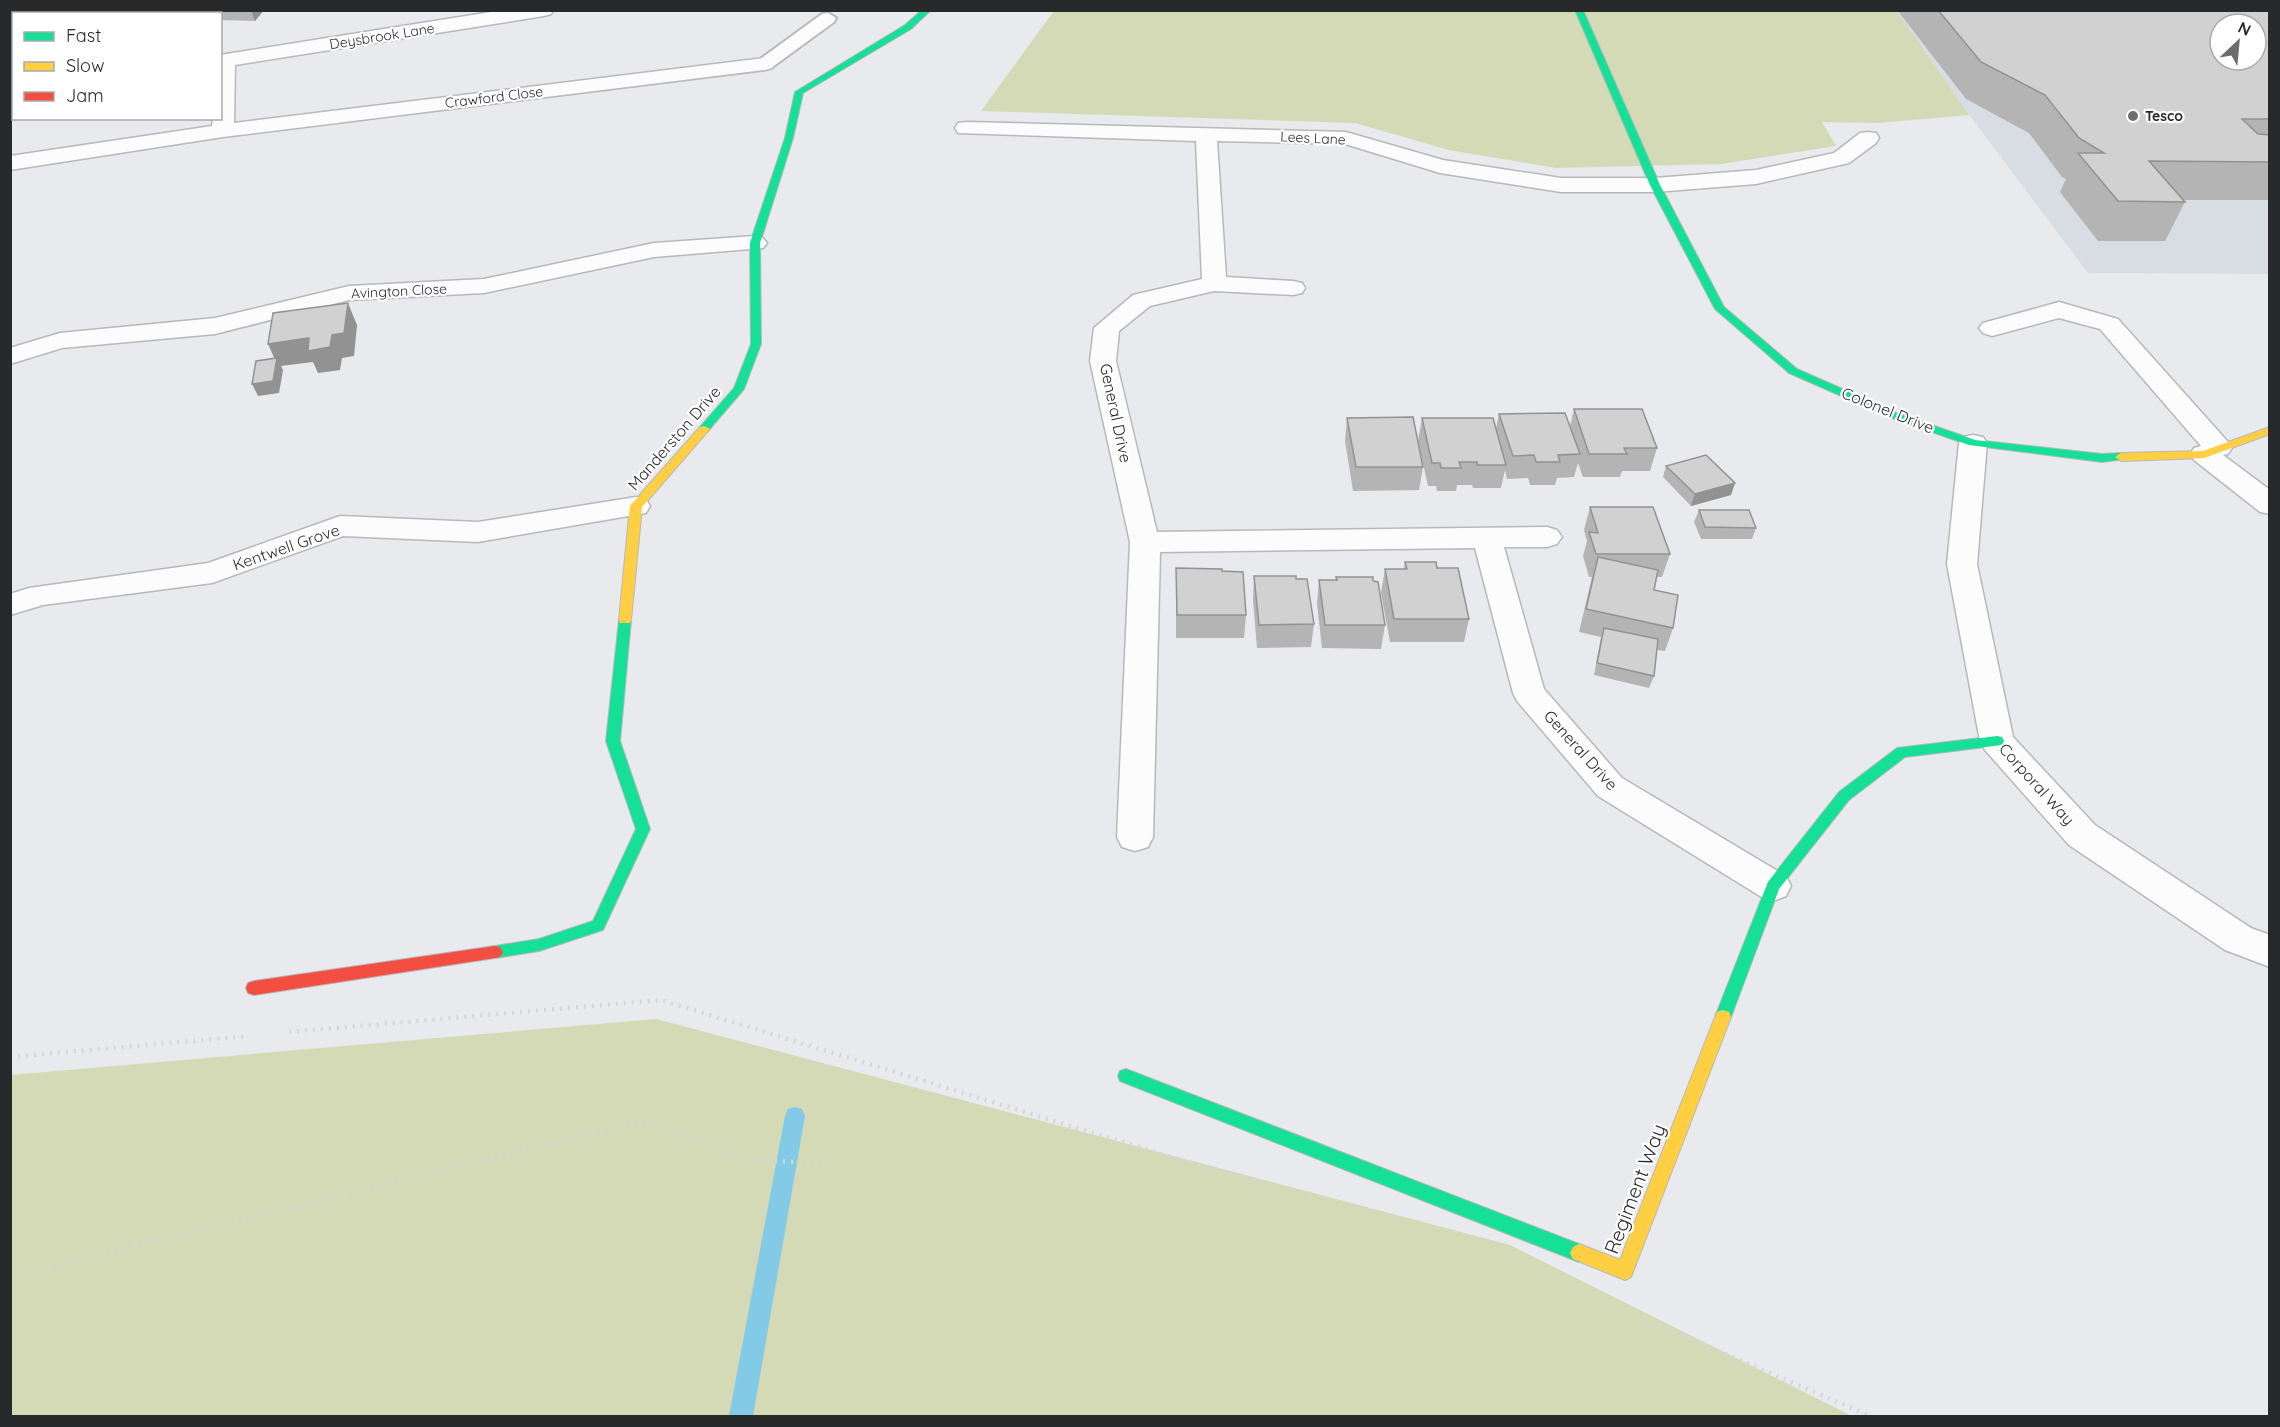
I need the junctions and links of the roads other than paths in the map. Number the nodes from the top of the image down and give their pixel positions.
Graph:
1 (544, 10) edge
2 (927, 10) edge
3 (1579, 10) edge
4 (828, 18) dead end
5 (223, 61) edge
6 (765, 64) joint
7 (966, 128) dead end
8 (223, 131) junction
9 (1206, 134) junction
10 (1868, 138) dead end
11 (10, 163) edge
12 (1655, 185) junction
13 (755, 243) junction
14 (1214, 284) junction
15 (1293, 288) dead end
16 (1992, 328) dead end
17 (10, 356) edge
18 (2270, 430) edge
19 (1972, 442) junction
20 (2211, 451) junction
21 (2270, 505) edge
22 (636, 506) junction
23 (1547, 537) dead end
24 (1487, 538) junction
25 (1145, 542) junction
26 (10, 605) edge
27 (1997, 741) junction
28 (1135, 837) dead end
29 (1773, 886) junction
30 (2270, 951) edge
31 (254, 988) dead end
32 (1126, 1076) dead end

1 - 5 street, Deysbrook Lane
2 - 13 street, Manderston Drive
3 - 12 street, Colonel Drive
4 - 6 lane
5 - 8 street
6 - 8 street, Crawford Close
7 - 9 street, Lees Lane
8 - 11 street, Crawford Close
9 - 12 street, Lees Lane
9 - 14 street
10 - 12 street
12 - 19 street, Colonel Drive
13 - 17 street, Avington Close
13 - 22 street, Manderston Drive
14 - 15 street, General Drive
14 - 25 street, General Drive
16 - 20 street
18 - 20 street, Colonel Drive
19 - 20 street, Colonel Drive
19 - 27 street, Corporal Way
20 - 21 street
22 - 26 street, Kentwell Grove
22 - 31 street, Manderston Drive
23 - 24 street
24 - 25 street
24 - 29 street, General Drive
25 - 28 street, General Drive
27 - 29 street, Regiment Way
27 - 30 street, Corporal Way
29 - 32 street, Regiment Way

